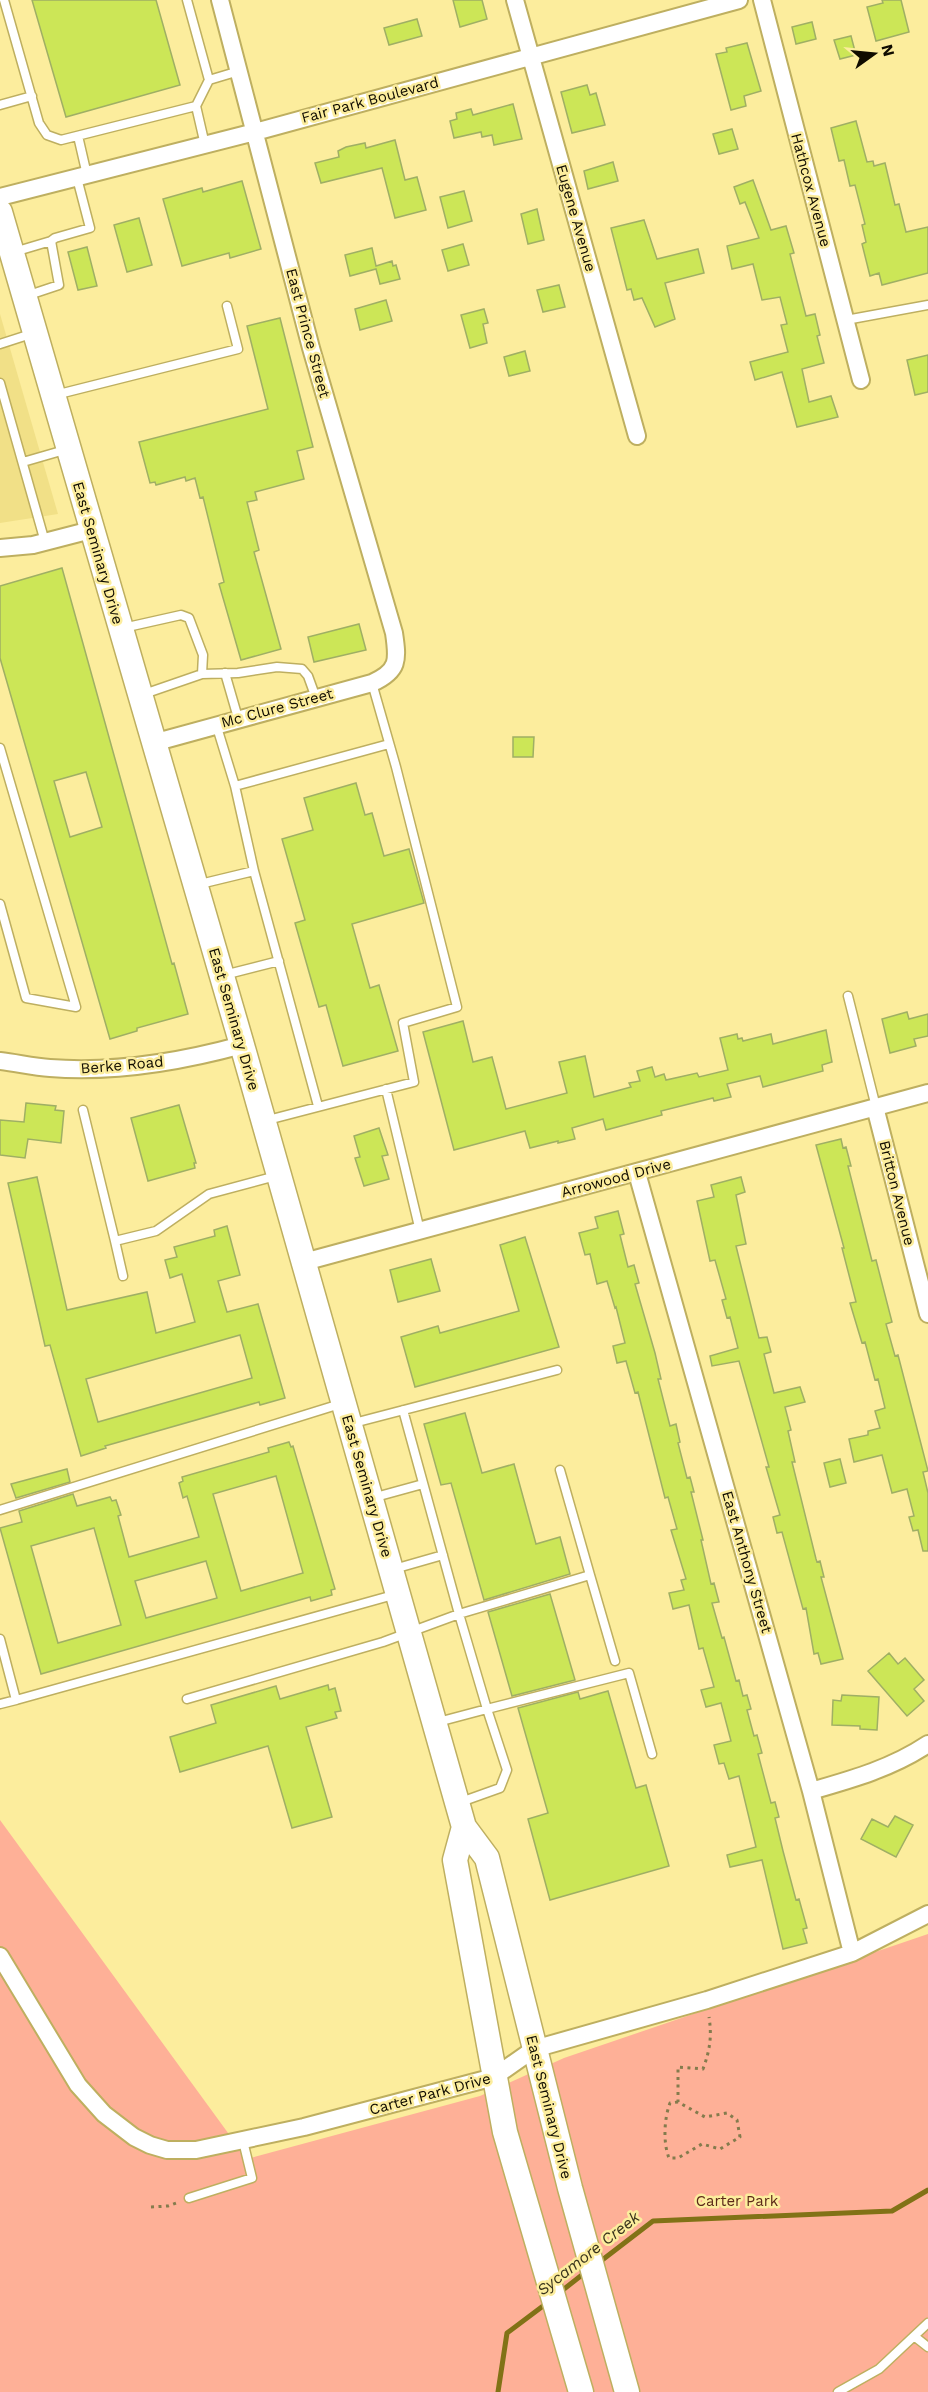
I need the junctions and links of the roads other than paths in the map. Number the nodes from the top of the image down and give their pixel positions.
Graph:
1 (4, 0) edge
2 (187, 0) edge
3 (220, 0) edge
4 (515, 0) edge
5 (739, 0) edge
6 (762, 0) edge
7 (531, 57) junction
8 (239, 70) junction
9 (209, 80) junction
10 (32, 96) junction
11 (0, 105) edge
12 (196, 106) junction
13 (255, 132) junction
14 (78, 136) junction
15 (205, 145) junction
16 (82, 176) junction
17 (0, 197) edge
18 (0, 214) edge
19 (51, 241) junction
20 (11, 252) junction
21 (24, 296) junction
22 (227, 306) dead end
23 (926, 308) edge
24 (846, 320) junction
25 (34, 333) junction
26 (0, 344) edge
27 (861, 380) dead end
28 (0, 383) edge
29 (53, 396) junction
30 (637, 436) dead end
31 (68, 448) junction
32 (23, 462) junction
33 (92, 530) junction
34 (45, 542) junction
35 (0, 548) edge
36 (120, 629) junction
37 (396, 664) joint
38 (225, 673) junction
39 (202, 674) junction
40 (372, 683) junction
41 (139, 696) junction
42 (316, 698) junction
43 (238, 718) junction
44 (216, 724) junction
45 (153, 744) junction
46 (389, 744) junction
47 (0, 748) edge
48 (235, 786) junction
49 (254, 871) junction
50 (195, 886) junction
51 (0, 904) edge
52 (279, 961) junction
53 (222, 976) junction
54 (848, 996) dead end
55 (242, 1045) junction
56 (0, 1061) edge
57 (386, 1089) junction
58 (928, 1093) edge
59 (318, 1107) junction
60 (876, 1107) junction
61 (83, 1110) dead end
62 (264, 1122) junction
63 (638, 1173) junction
64 (279, 1175) junction
65 (420, 1231) junction
66 (115, 1241) junction
67 (304, 1262) junction
68 (123, 1276) dead end
69 (928, 1314) edge
70 (557, 1370) dead end
71 (403, 1410) junction
72 (347, 1414) junction
73 (560, 1470) dead end
74 (423, 1484) junction
75 (371, 1498) junction
76 (0, 1510) edge
77 (443, 1555) junction
78 (391, 1570) junction
79 (590, 1575) junction
80 (398, 1593) junction
81 (459, 1614) junction
82 (410, 1633) junction
83 (0, 1639) edge
84 (615, 1661) dead end
85 (187, 1699) dead end
86 (16, 1700) junction
87 (0, 1704) edge
88 (487, 1709) junction
89 (434, 1723) junction
90 (928, 1744) edge
91 (652, 1754) dead end
92 (811, 1791) junction
93 (457, 1804) junction
94 (464, 1827) junction
95 (928, 1914) edge
96 (852, 1953) junction
97 (0, 1956) edge
98 (534, 2049) junction
99 (494, 2077) junction
100 (243, 2141) junction
101 (189, 2198) road end
102 (928, 2323) edge
103 (914, 2336) junction
104 (928, 2347) edge
105 (581, 2392) edge
106 (627, 2392) edge
107 (838, 2392) edge

1 - 10 lane
2 - 9 lane
3 - 8 street, East Prince Street
4 - 7 street, Eugene Avenue
5 - 7 street, Fair Park Boulevard
6 - 24 street, Hathcox Avenue
7 - 13 street, Fair Park Boulevard
7 - 30 street, Eugene Avenue
8 - 9 lane
8 - 13 street, East Prince Street
9 - 12 lane
10 - 11 lane
10 - 14 lane
12 - 14 lane
12 - 15 lane
13 - 15 street, Fair Park Boulevard
13 - 37 street, East Prince Street
14 - 16 lane
15 - 16 street, Fair Park Boulevard
16 - 17 street, Fair Park Boulevard
16 - 19 lane
18 - 20 main road, East Seminary Drive
19 - 20 lane
19 - 21 lane
20 - 21 main road, East Seminary Drive
21 - 25 main road, East Seminary Drive
22 - 29 lane
23 - 24 lane
24 - 27 street, Hathcox Avenue
25 - 26 lane
25 - 29 main road, East Seminary Drive
28 - 32 lane
29 - 31 main road, East Seminary Drive
31 - 32 lane
31 - 33 main road, East Seminary Drive
32 - 34 lane
33 - 34 street
33 - 36 main road, East Seminary Drive
34 - 35 street
36 - 39 lane
36 - 41 main road, East Seminary Drive
37 - 40 street, Mc Clure Street
38 - 39 lane
38 - 42 lane
38 - 43 lane
39 - 41 lane
40 - 42 street, Mc Clure Street
40 - 46 lane
41 - 45 main road, East Seminary Drive
42 - 43 street, Mc Clure Street
43 - 44 street, Mc Clure Street
44 - 45 street, Mc Clure Street
44 - 48 lane
45 - 50 main road, East Seminary Drive
46 - 48 lane
46 - 57 lane
47 - 51 lane
48 - 49 lane
49 - 50 lane
49 - 52 lane
50 - 53 main road, East Seminary Drive
52 - 53 lane
52 - 59 lane
53 - 55 main road, East Seminary Drive
54 - 60 lane
55 - 56 street, Berke Road
55 - 62 main road, East Seminary Drive
57 - 59 lane
57 - 65 lane
58 - 60 street, Arrowood Drive
59 - 62 lane
60 - 63 street, Arrowood Drive
60 - 69 street, Britton Avenue
61 - 66 lane
62 - 64 main road, East Seminary Drive
63 - 65 street, Arrowood Drive
63 - 92 street, East Anthony Street
64 - 66 lane
64 - 67 main road, East Seminary Drive
65 - 67 street, Arrowood Drive
66 - 68 lane
67 - 72 main road, East Seminary Drive
70 - 71 lane
71 - 72 lane
71 - 74 lane
72 - 75 main road, East Seminary Drive
72 - 76 lane
73 - 79 lane
74 - 75 lane
74 - 77 lane
75 - 78 main road, East Seminary Drive
77 - 78 lane
77 - 81 lane
78 - 80 main road, East Seminary Drive
79 - 81 lane
79 - 84 lane
80 - 82 main road, East Seminary Drive
80 - 86 lane
81 - 82 lane
81 - 88 lane
82 - 85 lane
82 - 89 main road, East Seminary Drive
83 - 86 lane
86 - 87 lane
88 - 89 lane
88 - 91 lane
88 - 93 lane
89 - 93 main road, East Seminary Drive
90 - 92 street
92 - 96 street, East Anthony Street
93 - 94 main road, East Seminary Drive
94 - 98 main road, East Seminary Drive
94 - 99 main road
95 - 96 street, Carter Park Drive
96 - 98 street, Carter Park Drive
97 - 100 street, Carter Park Drive
98 - 99 street, Carter Park Drive
98 - 106 main road, East Seminary Drive
99 - 100 street, Carter Park Drive
99 - 105 main road
100 - 101 lane
102 - 103 lane
103 - 104 lane
103 - 107 lane

